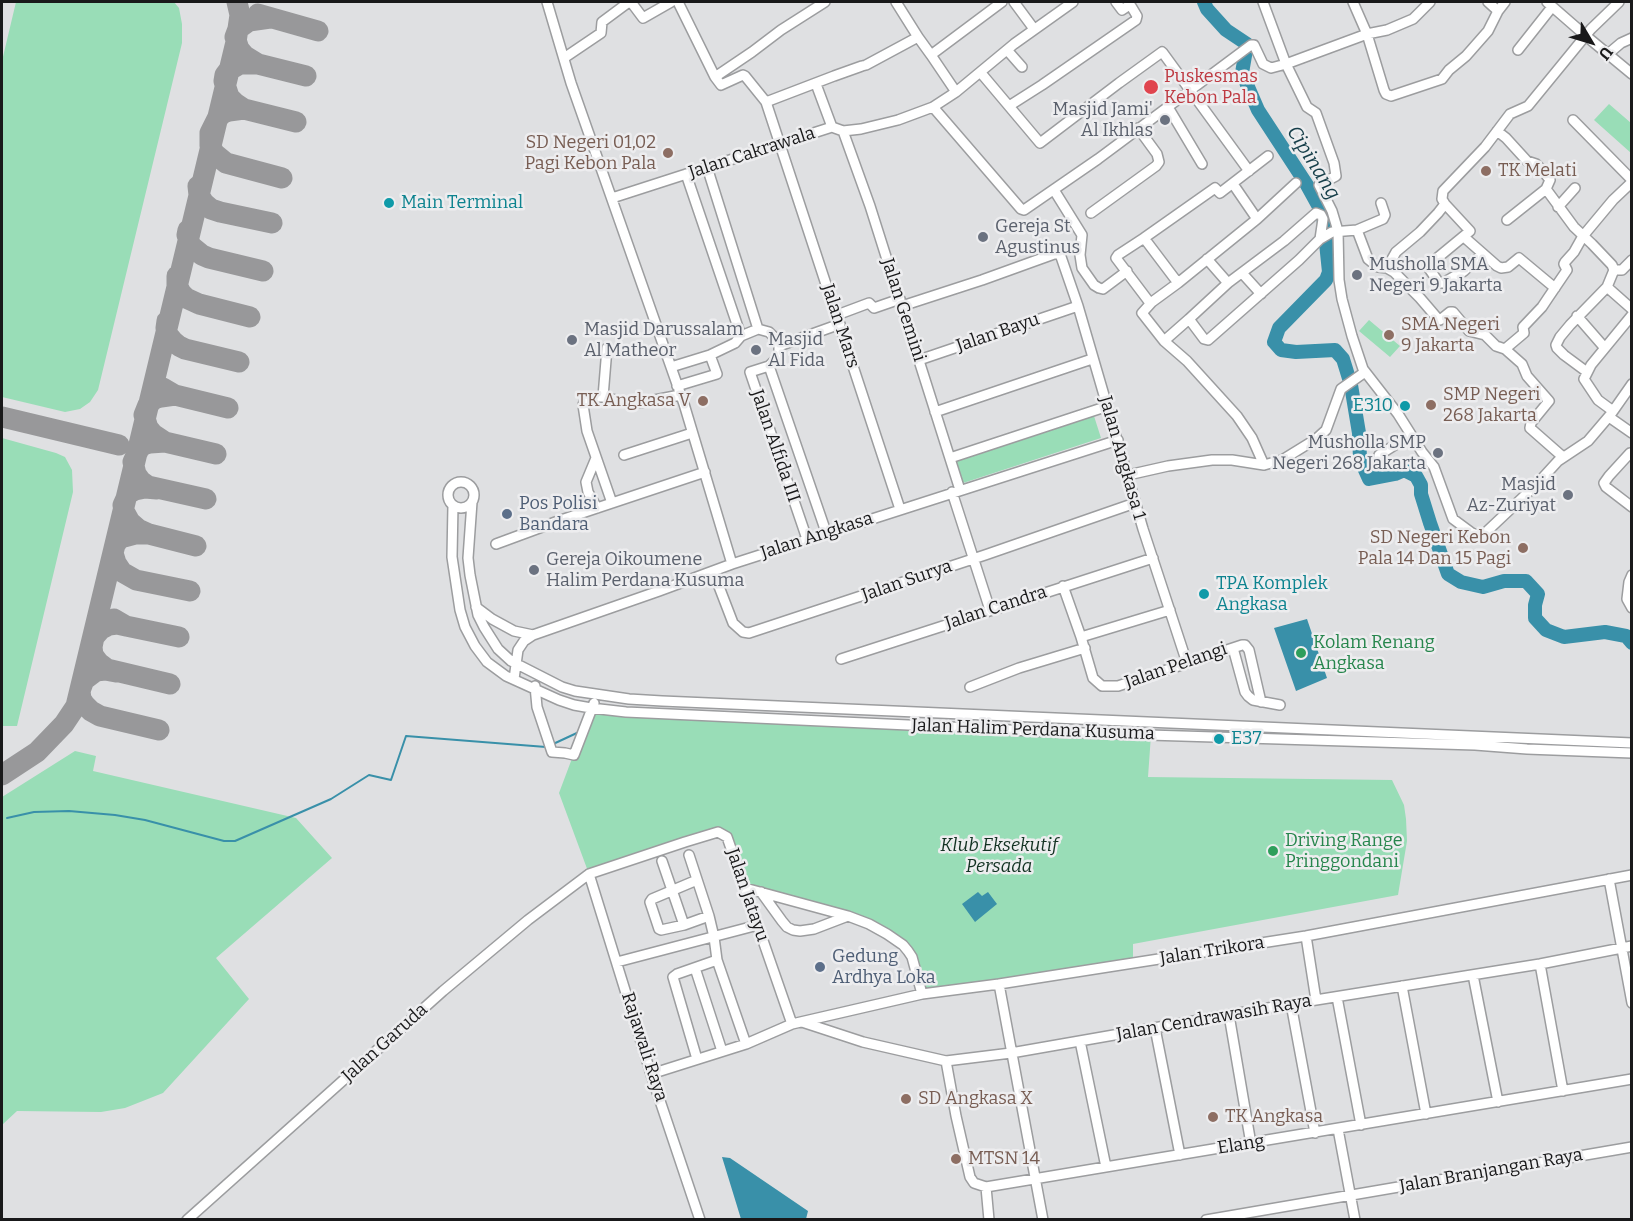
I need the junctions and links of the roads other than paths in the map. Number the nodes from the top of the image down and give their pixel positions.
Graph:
1 (547, 2) edge
2 (630, 2) edge
3 (670, 2) edge
4 (678, 2) edge
5 (825, 2) edge
6 (896, 2) edge
7 (1002, 2) edge
8 (1014, 2) edge
9 (1072, 2) edge
10 (1116, 2) edge
11 (1263, 2) edge
12 (1353, 2) edge
13 (1430, 2) edge
14 (1488, 2) edge
15 (1505, 2) edge
16 (1619, 2) edge
17 (1550, 4) edge
18 (1498, 11) junction
19 (1034, 29) junction
20 (1367, 34) junction
21 (1586, 36) junction
22 (918, 38) junction
23 (1632, 38) edge
24 (1007, 50) junction
25 (1518, 50) dead end
26 (1608, 54) junction
27 (931, 55) junction
28 (564, 58) junction
29 (1286, 64) junction
30 (1022, 67) dead end
31 (981, 73) junction
32 (1632, 74) edge
33 (715, 77) junction
34 (816, 84) junction
35 (1190, 90) junction
36 (956, 92) junction
37 (766, 102) junction
38 (1009, 106) junction
39 (1168, 106) junction
40 (933, 107) junction
41 (1573, 120) dead end
42 (832, 127) junction
43 (1138, 128) junction
44 (843, 131) junction
45 (1497, 131) junction
46 (780, 143) junction
47 (1268, 156) dead end
48 (1202, 164) dead end
49 (707, 167) junction
50 (1249, 171) junction
51 (686, 174) junction
52 (1632, 181) edge
53 (1296, 183) dead end
54 (1233, 184) junction
55 (1575, 188) dead end
56 (1546, 189) junction
57 (1054, 190) junction
58 (612, 198) junction
59 (1381, 203) dead end
60 (1445, 204) junction
61 (1558, 207) junction
62 (1090, 213) dead end
63 (1257, 219) junction
64 (1507, 220) dead end
65 (1357, 230) junction
66 (1335, 232) junction
67 (1583, 236) junction
68 (1464, 237) junction
69 (1144, 238) junction
70 (1321, 239) junction
71 (1482, 254) junction
72 (1207, 259) junction
73 (1632, 260) edge
74 (1387, 268) junction
75 (1614, 270) junction
76 (1127, 271) junction
77 (1242, 273) junction
78 (1178, 283) junction
79 (1228, 283) junction
80 (1607, 287) junction
81 (1555, 288) junction
82 (1261, 294) junction
83 (901, 303) junction
84 (1150, 303) junction
85 (1078, 306) junction
86 (1632, 309) edge
87 (1632, 315) edge
88 (1577, 316) junction
89 (1189, 319) junction
90 (839, 320) junction
91 (758, 329) junction
92 (741, 336) junction
93 (1164, 341) junction
94 (778, 346) junction
95 (607, 348) dead end
96 (1604, 348) junction
97 (1505, 349) junction
98 (710, 355) junction
99 (1092, 358) junction
100 (919, 360) junction
101 (770, 366) junction
102 (671, 367) junction
103 (1587, 372) junction
104 (1363, 373) junction
105 (1632, 384) edge
106 (679, 391) junction
107 (603, 397) junction
108 (1107, 406) junction
109 (935, 412) junction
110 (1611, 414) junction
111 (692, 433) junction
112 (1632, 433) edge
113 (1411, 435) junction
114 (1118, 440) junction
115 (1631, 453) edge
116 (624, 455) dead end
117 (1379, 455) dead end
118 (1563, 457) junction
119 (596, 458) junction
120 (950, 458) junction
121 (1264, 465) junction
122 (705, 472) junction
123 (1128, 475) junction
124 (956, 491) junction
125 (472, 502) junction
126 (612, 503) junction
127 (1135, 503) junction
128 (453, 505) junction
129 (1632, 507) edge
130 (597, 508) junction
131 (900, 509) junction
132 (826, 532) junction
133 (807, 539) junction
134 (496, 544) dead end
135 (974, 558) junction
136 (1153, 558) junction
137 (732, 564) junction
138 (713, 571) junction
139 (1632, 575) edge
140 (1063, 586) junction
141 (1630, 592) edge
142 (476, 607) junction
143 (1632, 608) edge
144 (990, 610) junction
145 (1170, 610) junction
146 (533, 635) junction
147 (1081, 637) junction
148 (1084, 648) junction
149 (1233, 648) junction
150 (841, 659) dead end
151 (1188, 663) junction
152 (515, 664) junction
153 (1253, 669) junction
154 (1239, 671) junction
155 (536, 674) junction
156 (514, 679) junction
157 (553, 682) junction
158 (970, 687) dead end
159 (534, 689) junction
160 (546, 694) junction
161 (597, 695) junction
162 (1261, 702) junction
163 (1280, 705) dead end
164 (591, 708) junction
165 (539, 715) junction
166 (1632, 743) edge
167 (1632, 753) edge
168 (689, 855) dead end
169 (662, 861) dead end
170 (589, 874) junction
171 (1632, 875) edge
172 (1609, 879) junction
173 (697, 880) junction
174 (745, 888) junction
175 (673, 890) junction
176 (761, 892) junction
177 (709, 916) junction
178 (848, 916) junction
179 (684, 925) junction
180 (758, 925) junction
181 (1306, 936) junction
182 (714, 937) junction
183 (1632, 946) edge
184 (1621, 948) junction
185 (717, 960) junction
186 (617, 962) junction
187 (1540, 964) junction
188 (695, 968) junction
189 (1473, 975) junction
190 (999, 984) junction
191 (1402, 986) junction
192 (922, 994) junction
193 (1337, 997) junction
194 (1316, 1000) junction
195 (1632, 1003) edge
196 (1291, 1004) junction
197 (1229, 1015) junction
198 (796, 1022) junction
199 (1155, 1028) junction
200 (1080, 1041) junction
201 (746, 1044) junction
202 (722, 1051) junction
203 (1011, 1053) junction
204 (697, 1059) junction
205 (946, 1061) junction
206 (651, 1074) junction
207 (1632, 1079) edge
208 (1563, 1091) junction
209 (1498, 1102) junction
210 (1426, 1114) junction
211 (1360, 1125) junction
212 (1338, 1129) junction
213 (1316, 1133) junction
214 (1251, 1144) junction
215 (1632, 1147) edge
216 (1180, 1155) junction
217 (1106, 1167) junction
218 (1035, 1179) junction
219 (986, 1187) junction
220 (1350, 1196) junction
221 (187, 1220) edge
222 (700, 1220) edge
223 (989, 1220) edge
224 (1043, 1220) edge
225 (1206, 1220) edge
226 (1355, 1220) edge

1 - 28 street
2 - 3 street
2 - 28 street
4 - 33 street
5 - 33 street
6 - 22 street
7 - 27 street
8 - 19 street
9 - 19 street, Jalan Cakrawala
10 - 38 street
11 - 29 street
12 - 20 street
13 - 20 street
14 - 18 street
15 - 18 street
16 - 21 street
17 - 21 street
17 - 25 street
18 - 20 street
19 - 24 street, Jalan Cakrawala
20 - 29 street
21 - 26 street
21 - 45 street
22 - 27 street
22 - 34 street
23 - 26 street
24 - 30 street
24 - 31 street, Jalan Cakrawala
26 - 32 street
27 - 36 street
28 - 58 street
29 - 35 street
29 - 66 street
31 - 36 street, Jalan Cakrawala
31 - 38 street
33 - 37 street
34 - 37 street
34 - 42 street
35 - 38 street
35 - 39 street
35 - 50 street
36 - 40 street, Jalan Cakrawala
37 - 46 street, Jalan Mars
39 - 43 street
39 - 48 street
40 - 44 street, Jalan Cakrawala
40 - 57 street
41 - 52 street
42 - 44 street, Jalan Cakrawala
42 - 46 street, Jalan Cakrawala
43 - 57 street
43 - 62 street
44 - 83 street, Jalan Gemini
45 - 56 street
45 - 60 street
46 - 49 street, Jalan Cakrawala
46 - 90 street, Jalan Mars
47 - 50 street
49 - 51 street, Jalan Cakrawala
49 - 91 street
50 - 54 street
51 - 58 street, Jalan Cakrawala
51 - 92 street
52 - 67 street
53 - 63 street
54 - 63 street
54 - 69 street
55 - 61 street
56 - 61 street
56 - 64 street
57 - 76 street
58 - 102 street
59 - 65 street
60 - 68 street
60 - 74 street
61 - 67 street
63 - 72 street
65 - 66 street
65 - 74 street
66 - 70 street
66 - 104 street
67 - 75 street
67 - 81 street
68 - 71 street
68 - 71 street
69 - 76 street
69 - 78 street
70 - 77 street
70 - 82 street
71 - 81 street
72 - 78 street
72 - 79 street
73 - 75 street
74 - 97 street
75 - 80 street
76 - 84 street
77 - 79 street
77 - 82 street
78 - 84 street
79 - 89 street
80 - 86 street
80 - 88 street
81 - 97 street
82 - 89 street
83 - 85 street, Jalan Angkasa 1
83 - 90 street
83 - 100 street, Jalan Gemini
84 - 93 street
85 - 99 street, Jalan Angkasa 1
85 - 100 street, Jalan Bayu
87 - 96 street
88 - 96 street
88 - 103 street
89 - 93 street
90 - 94 street
90 - 131 street, Jalan Mars
91 - 92 street
91 - 94 street
92 - 98 street
93 - 121 street
94 - 101 street
95 - 107 street
96 - 103 street
97 - 118 street
98 - 102 street
98 - 106 street
99 - 108 street, Jalan Angkasa 1
99 - 109 street
100 - 109 street, Jalan Gemini
101 - 132 street
101 - 133 street, Jalan Alfida III
102 - 106 street
103 - 110 street
104 - 113 street
104 - 121 street
105 - 110 street
106 - 107 street
106 - 111 street
107 - 119 street
108 - 114 street, Jalan Angkasa 1
108 - 120 street
109 - 120 street, Jalan Gemini
110 - 112 street
110 - 118 street
111 - 116 street
111 - 122 street
113 - 117 street
113 - 118 street
114 - 123 street, Jalan Angkasa 1
114 - 124 street, Jalan Angkasa
115 - 129 street
119 - 126 street
119 - 130 street
120 - 124 street, Jalan Gemini
121 - 123 street
122 - 126 street
122 - 137 street
123 - 127 street, Jalan Angkasa 1
124 - 131 street, Jalan Angkasa
124 - 135 street, Jalan Gemini
125 - 128 street
125 - 128 street
125 - 142 street, Jalan Halim Perdana Kusuma
126 - 130 street
127 - 135 street, Jalan Surya
127 - 136 street, Jalan Angkasa 1
128 - 156 street, Jalan Halim Perdana Kusuma
130 - 134 street
131 - 132 street, Jalan Angkasa
132 - 133 street, Jalan Angkasa
133 - 137 street, Jalan Angkasa
135 - 138 street, Jalan Surya
135 - 144 street, Jalan Gemini
136 - 140 street, Jalan Candra
136 - 145 street, Jalan Angkasa 1
137 - 138 street, Jalan Angkasa
138 - 146 street, Jalan Angkasa
139 - 141 street
140 - 144 street, Jalan Candra
140 - 147 street, Jalan Pelangi
141 - 143 street
142 - 146 street
142 - 152 street, Jalan Halim Perdana Kusuma
144 - 150 street, Jalan Candra
145 - 147 street
145 - 151 street, Jalan Angkasa 1
146 - 152 street
147 - 148 street, Jalan Pelangi
148 - 151 street, Jalan Pelangi
148 - 158 street
149 - 151 street, Jalan Pelangi
149 - 153 street, Jalan Pelangi
149 - 154 street
152 - 155 street, Jalan Halim Perdana Kusuma
152 - 156 street
153 - 154 street
153 - 162 street, Jalan Pelangi
154 - 162 street
155 - 157 street, Jalan Halim Perdana Kusuma
155 - 159 street
156 - 159 street, Jalan Halim Perdana Kusuma
157 - 160 street
157 - 161 street, Jalan Halim Perdana Kusuma
159 - 160 street, Jalan Halim Perdana Kusuma
159 - 165 street
160 - 164 street, Jalan Halim Perdana Kusuma
160 - 165 street
161 - 164 street
161 - 166 street, Jalan Halim Perdana Kusuma
162 - 163 street
164 - 165 street
164 - 167 street, Jalan Halim Perdana Kusuma
168 - 173 street
169 - 175 street
170 - 174 street, Jalan Jatayu
170 - 186 street, Rajawali Raya
170 - 221 street, Jalan Garuda
171 - 172 street, Jalan Trikora
172 - 181 street, Jalan Trikora
172 - 184 street
173 - 175 street
173 - 177 street
174 - 176 street
174 - 180 street, Jalan Jatayu
175 - 179 street
175 - 179 street
176 - 178 street
176 - 178 street
177 - 179 street
177 - 182 street
178 - 192 street
180 - 182 street
180 - 198 street, Jalan Jatayu
181 - 190 street, Jalan Trikora
181 - 194 street
182 - 185 street
182 - 186 street
183 - 184 street, Jalan Cendrawasih Raya
184 - 187 street, Jalan Cendrawasih Raya
184 - 195 street
185 - 188 street
185 - 201 street
186 - 206 street, Rajawali Raya
187 - 189 street, Jalan Cendrawasih Raya
187 - 208 street
188 - 202 street
188 - 204 street
189 - 191 street, Jalan Cendrawasih Raya
189 - 209 street
190 - 192 street, Jalan Trikora
190 - 203 street
191 - 193 street, Jalan Cendrawasih Raya
191 - 210 street
192 - 198 street, Jalan Trikora
193 - 194 street, Jalan Cendrawasih Raya
193 - 211 street
194 - 196 street, Jalan Cendrawasih Raya
196 - 197 street, Jalan Cendrawasih Raya
196 - 213 street
197 - 199 street, Jalan Cendrawasih Raya
197 - 214 street
198 - 201 street, Jalan Trikora
198 - 205 street, Jalan Cendrawasih Raya
199 - 200 street, Jalan Cendrawasih Raya
199 - 216 street
200 - 203 street, Jalan Cendrawasih Raya
200 - 217 street
201 - 202 street, Jalan Trikora
202 - 204 street, Jalan Trikora
203 - 205 street, Jalan Cendrawasih Raya
203 - 218 street
204 - 206 street, Jalan Trikora
205 - 219 street
206 - 222 street, Rajawali Raya
207 - 208 street, Elang
208 - 209 street, Elang
209 - 210 street, Elang
210 - 211 street, Elang
211 - 212 street, Elang
212 - 213 street, Elang
212 - 220 street
213 - 214 street, Elang
214 - 216 street, Elang
215 - 220 street, Jalan Branjangan Raya
216 - 217 street, Elang
217 - 218 street, Elang
218 - 219 street, Elang
218 - 224 street
219 - 223 street
220 - 225 street, Jalan Branjangan Raya
220 - 226 street

